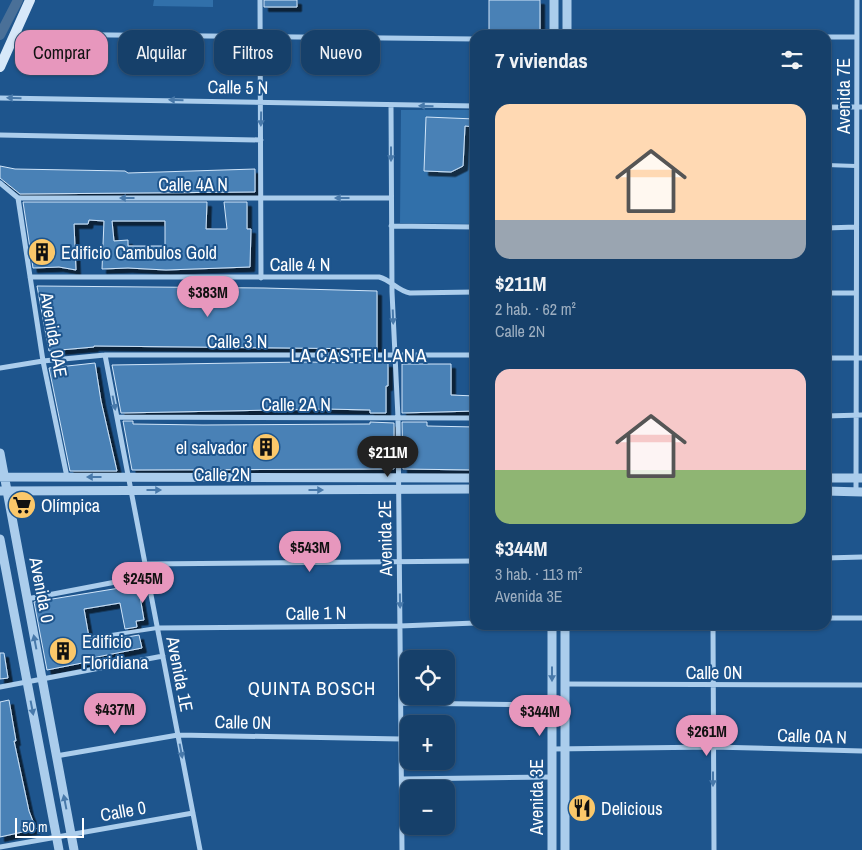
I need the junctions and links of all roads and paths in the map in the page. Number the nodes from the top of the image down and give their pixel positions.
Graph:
1 (30, 0) edge
2 (260, 0) edge
3 (554, 0) edge
4 (567, 0) edge
5 (857, 0) edge
6 (554, 16) junction
7 (567, 16) junction
8 (859, 25) edge
9 (260, 30) edge
10 (554, 30) edge
11 (567, 30) edge
12 (14, 34) junction
13 (214, 36) edge
14 (291, 37) edge
15 (831, 37) edge
16 (857, 37) junction
17 (470, 39) edge
18 (0, 67) edge
19 (261, 75) edge
20 (0, 98) edge
21 (262, 101) junction
22 (391, 105) junction
23 (470, 106) edge
24 (831, 107) edge
25 (859, 107) edge
26 (0, 135) edge
27 (261, 140) junction
28 (831, 165) edge
29 (856, 166) junction
30 (0, 183) edge
31 (859, 186) edge
32 (18, 198) junction
33 (261, 198) junction
34 (391, 198) junction
35 (392, 226) junction
36 (470, 227) edge
37 (831, 228) edge
38 (856, 228) junction
39 (30, 277) junction
40 (261, 278) junction
41 (392, 284) junction
42 (470, 292) edge
43 (831, 293) edge
44 (856, 293) junction
45 (394, 354) junction
46 (105, 355) junction
47 (470, 355) edge
48 (831, 358) edge
49 (855, 358) junction
50 (862, 358) edge
51 (43, 361) junction
52 (0, 368) edge
53 (855, 415) junction
54 (831, 416) edge
55 (862, 416) edge
56 (117, 418) junction
57 (398, 418) junction
58 (470, 418) edge
59 (0, 453) edge
60 (2, 477) edge
61 (67, 477) junction
62 (128, 477) junction
63 (398, 478) junction
64 (470, 478) edge
65 (831, 478) edge
66 (858, 478) edge
67 (470, 489) edge
68 (131, 490) junction
69 (398, 490) junction
70 (3, 491) edge
71 (831, 492) edge
72 (859, 492) edge
73 (0, 540) edge
74 (831, 558) edge
75 (862, 558) edge
76 (470, 561) edge
77 (399, 562) junction
78 (145, 564) junction
79 (147, 576) junction
80 (27, 599) junction
81 (831, 618) edge
82 (862, 618) edge
83 (470, 623) edge
84 (400, 626) junction
85 (157, 628) junction
86 (552, 630) edge
87 (565, 630) edge
88 (713, 630) edge
89 (92, 638) dead end
90 (400, 650) edge
91 (163, 656) junction
92 (42, 679) junction
93 (27, 682) junction
94 (565, 684) junction
95 (862, 685) edge
96 (713, 686) junction
97 (0, 687) edge
98 (455, 704) edge
99 (552, 705) junction
100 (178, 735) junction
101 (400, 738) edge
102 (713, 747) junction
103 (552, 749) junction
104 (565, 749) junction
105 (862, 752) edge
106 (56, 756) junction
107 (402, 770) edge
108 (552, 778) junction
109 (402, 779) junction
110 (193, 813) junction
111 (71, 834) junction
112 (56, 837) junction
113 (0, 848) edge
114 (59, 850) edge
115 (74, 850) edge
116 (200, 850) edge
117 (402, 850) edge
118 (552, 850) edge
119 (565, 850) edge
120 (714, 850) edge

1 - 12 main road
2 - 9 street
3 - 6 street
4 - 7 street
5 - 8 street, Avenida 7E
6 - 7 street
6 - 10 street
7 - 11 street
8 - 16 street, Avenida 7E
12 - 13 street
12 - 18 main road
14 - 17 street
15 - 16 street
16 - 25 street, Avenida 7E
19 - 21 street
21 -> 20 street, Calle 5 N
21 - 22 street, Calle 5 N
21 -> 27 street
23 -> 22 street, Calle 5 N
22 -> 34 street, Avenida 2E
24 - 25 street
25 - 29 street, Avenida 7E
26 - 27 street
27 - 33 street
28 - 29 lane
29 - 31 street, Avenida 7E
30 - 32 street
31 - 38 street, Avenida 7E
33 -> 32 street, Calle 4A N
32 - 39 street, Avenida 0AE
34 -> 33 street, Calle 4A N
33 - 40 street
34 - 35 street, Avenida 2E
35 - 36 street
35 - 41 street, Avenida 2E
37 - 38 street
38 - 44 street, Avenida 7E
39 - 40 street, Calle 4 N
39 - 51 street, Avenida 0AE
40 - 41 street, Calle 4 N
41 - 42 street, Calle 4 N
41 -> 45 street, Avenida 2E
43 - 44 street
44 - 49 street, Avenida 7E
45 - 46 street, Calle 3 N
45 - 47 street, Calle 3 N
45 - 57 street, Avenida 2E
46 - 51 street, Calle 3 N
46 -> 56 street, Avenida 1E
48 - 49 street
49 - 50 street
49 - 53 street, Avenida 7E
51 - 52 street, Calle 3 N
51 - 61 street, Avenida 0AE
53 - 54 street
53 - 55 street
53 - 66 street, Avenida 7E
56 - 57 street, Calle 2A N
56 - 62 street, Avenida 1E
57 - 58 street, Calle 2A N
57 - 63 street, Avenida 2E
59 - 60 street, Avenida 0
60 - 61 street, Calle 2N
60 - 70 street, Avenida 0
62 -> 61 street, Calle 2N
62 - 63 street, Calle 2N
62 - 68 street, Avenida 1E
63 - 64 street, Calle 2N
63 - 69 street, Avenida 2E
65 - 66 street
66 - 72 street, Avenida 7E
67 - 69 street, Calle 2N
68 -> 69 street, Calle 2N
68 - 70 street, Calle 2N
68 - 78 street, Avenida 1E
69 - 77 street, Avenida 2E
70 - 80 street, Avenida 0
71 - 72 street
73 - 93 street, Avenida 0
74 - 75 street
76 - 77 street
77 - 78 street
77 -> 84 street, Avenida 2E
78 - 79 street, Avenida 1E
79 - 80 street
79 - 85 street, Avenida 1E
92 -> 80 street, Avenida 0
81 - 82 street
83 - 84 street, Calle 1 N
84 - 85 street, Calle 1 N
84 - 90 street, Avenida 2E
85 - 89 lane
85 - 91 street, Avenida 1E
86 -> 99 street, Avenida 3E
87 - 94 street, Avenida 3E
88 - 96 street
91 - 92 street
91 - 100 street, Avenida 1E
92 - 93 street
92 - 106 street, Avenida 0
93 - 97 street
93 -> 112 street, Avenida 0
94 - 96 street, Calle 0N
94 - 104 street, Avenida 3E
95 - 96 street, Calle 0N
96 - 102 street
98 - 99 street
99 - 103 street, Avenida 3E
100 - 101 street, Calle 0N
100 - 106 street, Calle 0N
100 -> 110 street, Avenida 1E
102 - 104 street, Calle 0A N
102 - 105 street, Calle 0A N
102 -> 120 street
103 - 104 street, Calle 0A N
103 - 108 street, Avenida 3E
104 - 119 street, Avenida 3E
111 -> 106 street, Avenida 0
107 - 109 street, Avenida 2E
108 - 109 street
108 - 118 street, Avenida 3E
109 - 117 street, Avenida 2E
110 - 111 street, Calle 0
110 - 116 street, Avenida 1E
111 - 112 street, Calle 0
111 - 115 street, Avenida 0
112 - 113 street, Calle 0
112 - 114 street, Avenida 0

